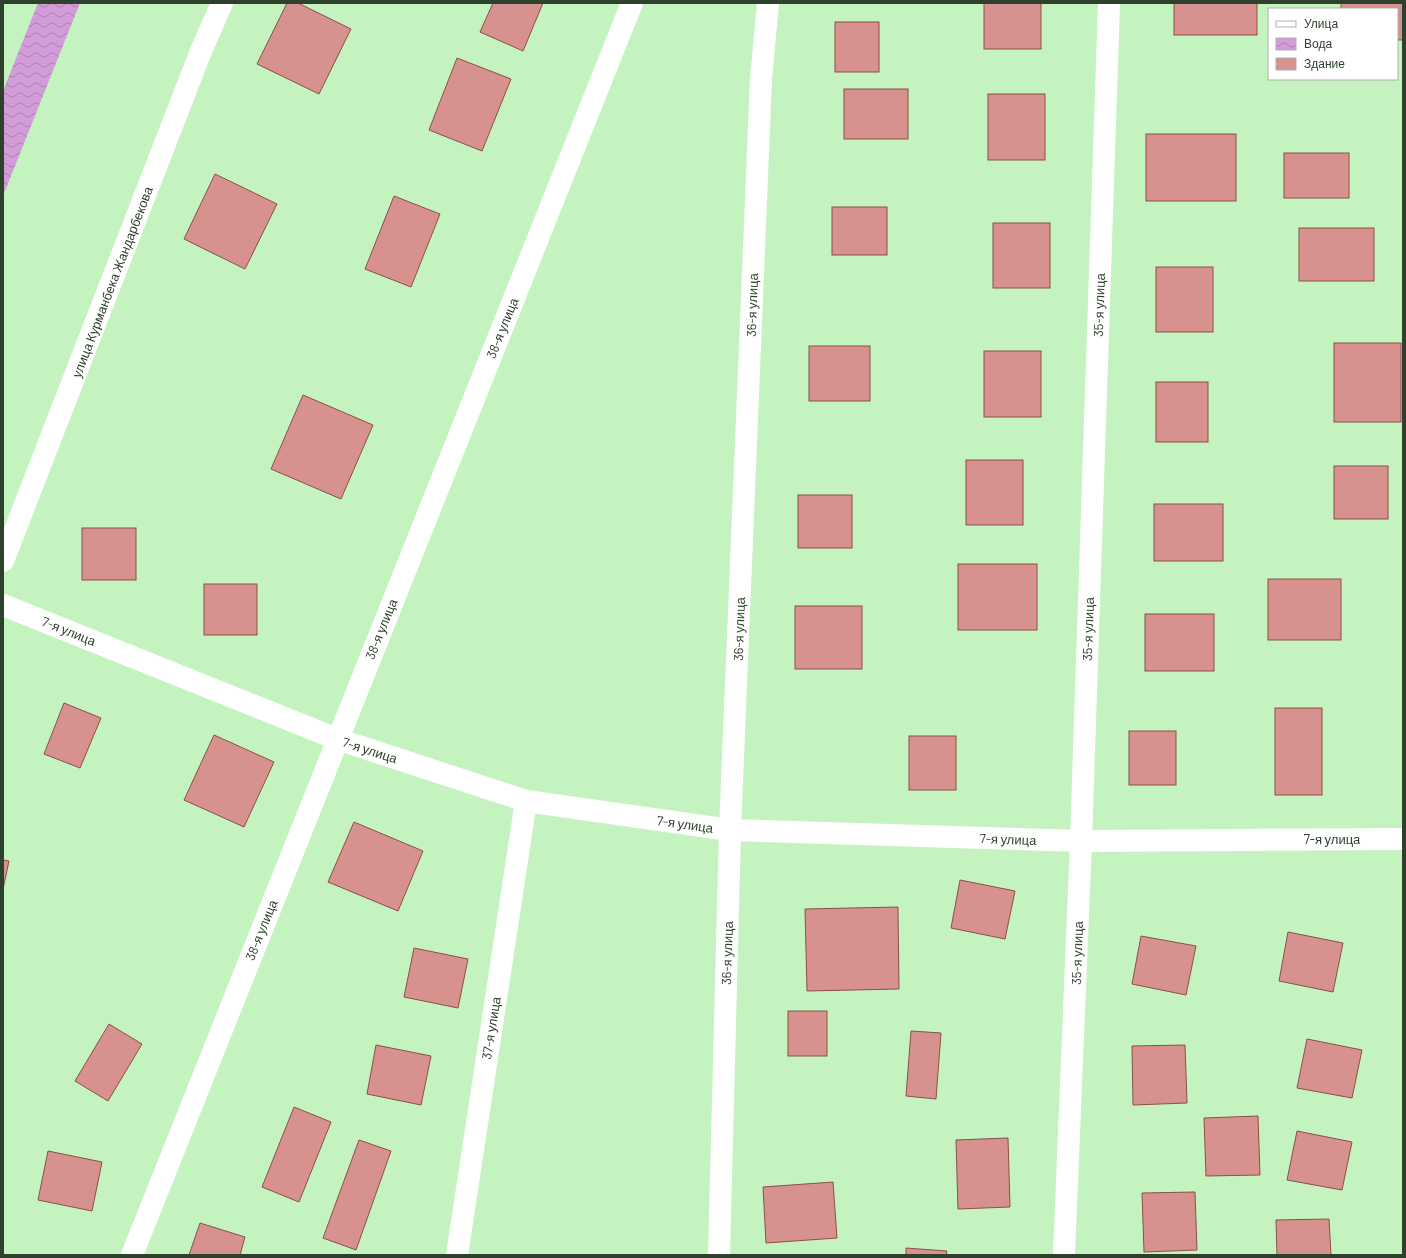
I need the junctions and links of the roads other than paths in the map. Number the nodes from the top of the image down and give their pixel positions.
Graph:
1 (222, 3) edge
2 (632, 3) edge
3 (768, 3) edge
4 (1109, 3) edge
5 (3, 561) edge
6 (3, 605) edge
7 (337, 739) junction
8 (526, 801) junction
9 (730, 830) junction
10 (1403, 839) edge
11 (1081, 841) junction
12 (132, 1255) edge
13 (456, 1255) edge
14 (719, 1255) edge
15 (1064, 1255) edge

1 - 5 street, улица Курманбека Жандарбекова
2 - 7 street, 38-я улица
3 - 9 street, 36-я улица
4 - 11 street, 35-я улица
6 - 7 street, 7-я улица
7 - 8 street, 7-я улица
7 - 12 street, 38-я улица
8 - 9 street, 7-я улица
8 - 13 street, 37-я улица
9 - 11 street, 7-я улица
9 - 14 street, 36-я улица
10 - 11 street, 7-я улица
11 - 15 street, 35-я улица

